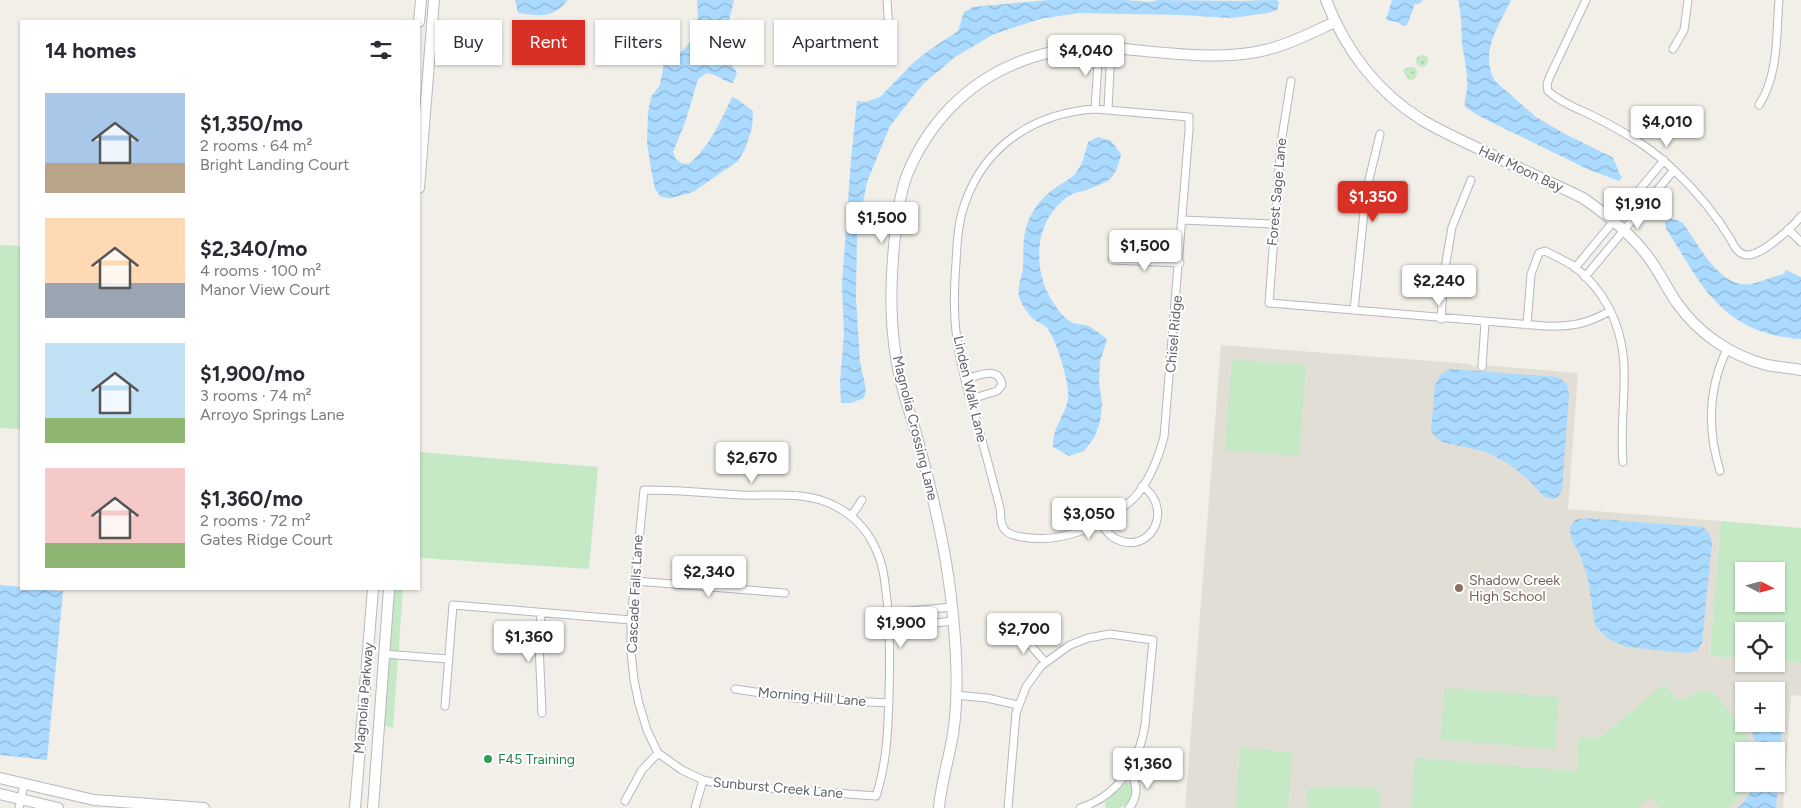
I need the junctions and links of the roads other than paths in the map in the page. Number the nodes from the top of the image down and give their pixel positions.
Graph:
1 (420, 0) edge
2 (434, 0) edge
3 (888, 0) edge
4 (1326, 0) edge
5 (1586, 0) edge
6 (1688, 0) edge
7 (1779, 0) edge
8 (419, 20) edge
9 (889, 20) edge
10 (1335, 22) junction
11 (1099, 47) junction
12 (1111, 48) junction
13 (1673, 49) dead end
14 (1291, 81) dead end
15 (1758, 105) dead end
16 (1095, 109) junction
17 (1108, 110) junction
18 (1189, 117) joint
19 (1380, 134) dead end
20 (1664, 160) junction
21 (1674, 170) junction
22 (420, 175) edge
23 (1471, 180) dead end
24 (1801, 216) edge
25 (1182, 220) junction
26 (1613, 222) junction
27 (1274, 224) junction
28 (1788, 229) junction
29 (1623, 230) junction
30 (1801, 242) edge
31 (1112, 260) dead end
32 (1180, 263) junction
33 (1576, 268) junction
34 (1585, 277) junction
35 (1354, 310) junction
36 (1610, 311) junction
37 (1441, 319) junction
38 (1485, 322) junction
39 (1527, 325) junction
40 (1726, 349) junction
41 (1482, 367) dead end
42 (1801, 370) edge
43 (965, 379) junction
44 (970, 399) junction
45 (1623, 462) dead end
46 (1720, 471) dead end
47 (1142, 486) junction
48 (862, 500) dead end
49 (852, 515) junction
50 (1100, 522) junction
51 (1012, 536) joint
52 (635, 581) junction
53 (374, 590) edge
54 (379, 590) edge
55 (389, 590) edge
56 (785, 593) dead end
57 (952, 607) junction
58 (541, 613) junction
59 (888, 613) junction
60 (631, 620) junction
61 (953, 621) junction
62 (890, 628) junction
63 (1020, 633) dead end
64 (384, 654) junction
65 (448, 659) junction
66 (1045, 662) junction
67 (735, 689) dead end
68 (955, 695) junction
69 (889, 703) junction
70 (1018, 705) junction
71 (445, 706) dead end
72 (542, 713) dead end
73 (658, 753) junction
74 (1129, 771) junction
75 (0, 778) edge
76 (702, 780) junction
77 (24, 784) junction
78 (0, 794) edge
79 (625, 801) dead end
80 (20, 803) edge
81 (132, 805) edge
82 (1097, 805) edge
83 (58, 808) edge
84 (204, 808) edge
85 (355, 808) edge
86 (373, 808) edge
87 (695, 808) edge
88 (939, 808) edge
89 (1008, 808) edge
90 (1080, 808) edge
91 (1129, 808) edge

1 - 8 street
2 - 22 street
3 - 9 street
4 - 10 street, Half Moon Bay
5 - 20 street
6 - 13 street
7 - 15 street
10 - 12 street, Magnolia Crossing Lane
10 - 26 street, Half Moon Bay
11 - 12 street, Magnolia Crossing Lane
11 - 16 street
11 - 57 street, Magnolia Crossing Lane
12 - 17 street
14 - 27 street, Forest Sage Lane
16 - 17 street, Linden Walk Lane
16 - 43 street, Linden Walk Lane
17 - 18 street, Linden Walk Lane
18 - 25 street, Chisel Ridge
19 - 35 street
20 - 21 street
20 - 26 street
21 - 28 street
21 - 29 street
23 - 37 street
24 - 28 street
25 - 27 street
25 - 32 street, Chisel Ridge
26 - 29 street, Half Moon Bay
26 - 33 street
27 - 35 street, Forest Sage Lane
28 - 30 street
29 - 34 street
29 - 40 street, Half Moon Bay
31 - 32 street
32 - 47 street, Chisel Ridge
33 - 34 street
33 - 39 street
34 - 36 street
35 - 37 street
36 - 39 street
36 - 45 street
37 - 38 street
38 - 39 street
38 - 41 street
40 - 42 street, Half Moon Bay
40 - 46 street
43 - 44 street, Linden Walk Lane
43 - 44 street
44 - 51 street, Linden Walk Lane
47 - 50 street, Chisel Ridge
47 - 50 street
48 - 49 street
49 - 52 street, Cascade Falls Lane
49 - 59 street
50 - 51 street, Chisel Ridge
52 - 56 street
52 - 60 street, Cascade Falls Lane
53 - 85 street, Magnolia Parkway
54 - 64 street
55 - 64 street, Magnolia Parkway
57 - 59 street
57 - 61 street, Magnolia Crossing Lane
58 - 60 street
58 - 65 street
58 - 72 street
59 - 62 street
60 - 73 street, Cascade Falls Lane
61 - 62 street
61 - 68 street, Magnolia Crossing Lane
62 - 69 street
63 - 66 street
64 - 65 street
64 - 86 street, Magnolia Parkway
65 - 71 street
66 - 70 street
66 - 74 street
67 - 69 street, Morning Hill Lane
68 - 70 street
68 - 88 street, Magnolia Crossing Lane
69 - 76 street, Sunburst Creek Lane
70 - 89 street
73 - 76 street, Sunburst Creek Lane
73 - 79 street
74 - 82 street
74 - 91 street
75 - 77 street
76 - 87 street
77 - 80 street
77 - 81 street
78 - 80 street
80 - 83 street
81 - 84 street
82 - 90 street

